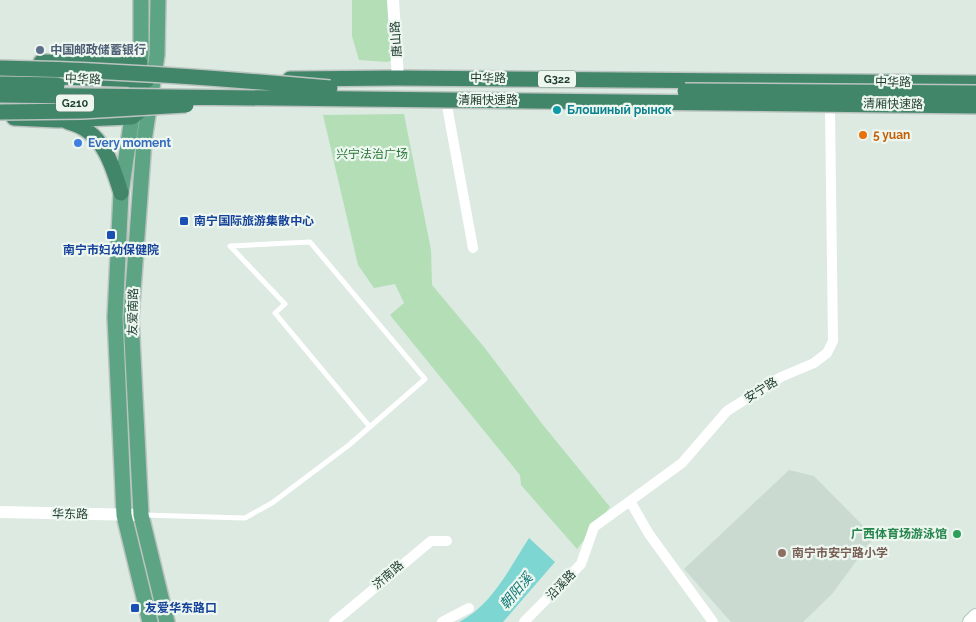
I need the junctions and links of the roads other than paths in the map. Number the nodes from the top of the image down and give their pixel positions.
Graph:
1 (141, 0) edge
2 (158, 0) edge
3 (393, 0) edge
4 (0, 61) edge
5 (140, 64) junction
6 (0, 68) edge
7 (0, 75) edge
8 (398, 78) junction
9 (153, 80) junction
10 (137, 81) junction
11 (976, 83) edge
12 (0, 84) edge
13 (326, 93) junction
14 (976, 93) edge
15 (0, 95) edge
16 (0, 103) edge
17 (150, 103) junction
18 (447, 106) junction
19 (976, 106) edge
20 (133, 110) junction
21 (830, 110) junction
22 (0, 112) edge
23 (976, 112) edge
24 (0, 118) edge
25 (57, 120) junction
26 (120, 193) junction
27 (473, 248) dead end
28 (370, 428) junction
29 (630, 501) junction
30 (0, 512) edge
31 (124, 515) junction
32 (141, 515) junction
33 (446, 541) dead end
34 (469, 608) dead end
35 (976, 616) edge
36 (150, 622) edge
37 (167, 622) edge
38 (334, 622) edge
39 (442, 622) edge
40 (524, 622) edge
41 (713, 622) edge
42 (970, 622) edge

1 - 5 main road, 友爱南路
2 - 9 main road, 友爱南路
3 - 8 street, 唐山路
4 - 5 highway
5 - 10 main road, 友爱南路
6 - 13 highway, bridge
7 - 10 highway, 中华路 / G210
8 - 9 highway, 中华路 / G322
8 - 11 highway, 中华路 / G322
9 - 10 highway, 中华路 / G322
9 - 17 main road, 友爱南路
10 - 20 main road, 友爱南路
12 - 13 highway, 清厢快速路, bridge
13 - 14 highway, 清厢快速路, bridge
13 - 15 highway, 清厢快速路, bridge
13 - 19 highway, 清厢快速路, bridge
13 - 22 highway, bridge
16 - 20 highway, 中华路 / G210
17 - 18 highway, 中华路
17 - 20 highway, 中华路 / G210
17 - 32 main road, 友爱南路
18 - 21 highway, 中华路
18 - 27 street
20 - 25 highway
20 - 26 main road, 友爱南路
21 - 23 highway, 中华路
21 - 29 street, 安宁路
24 - 25 highway
25 - 26 highway
26 - 31 main road, 友爱南路
28 - 28 lane
28 - 32 lane
29 - 40 street, 沿溪路
29 - 41 street
30 - 31 street, 华东路
31 - 32 street, 华东路
31 - 36 main road, 友爱南路
32 - 37 main road, 友爱南路
33 - 38 street, 济南路
34 - 39 street
35 - 42 main road

